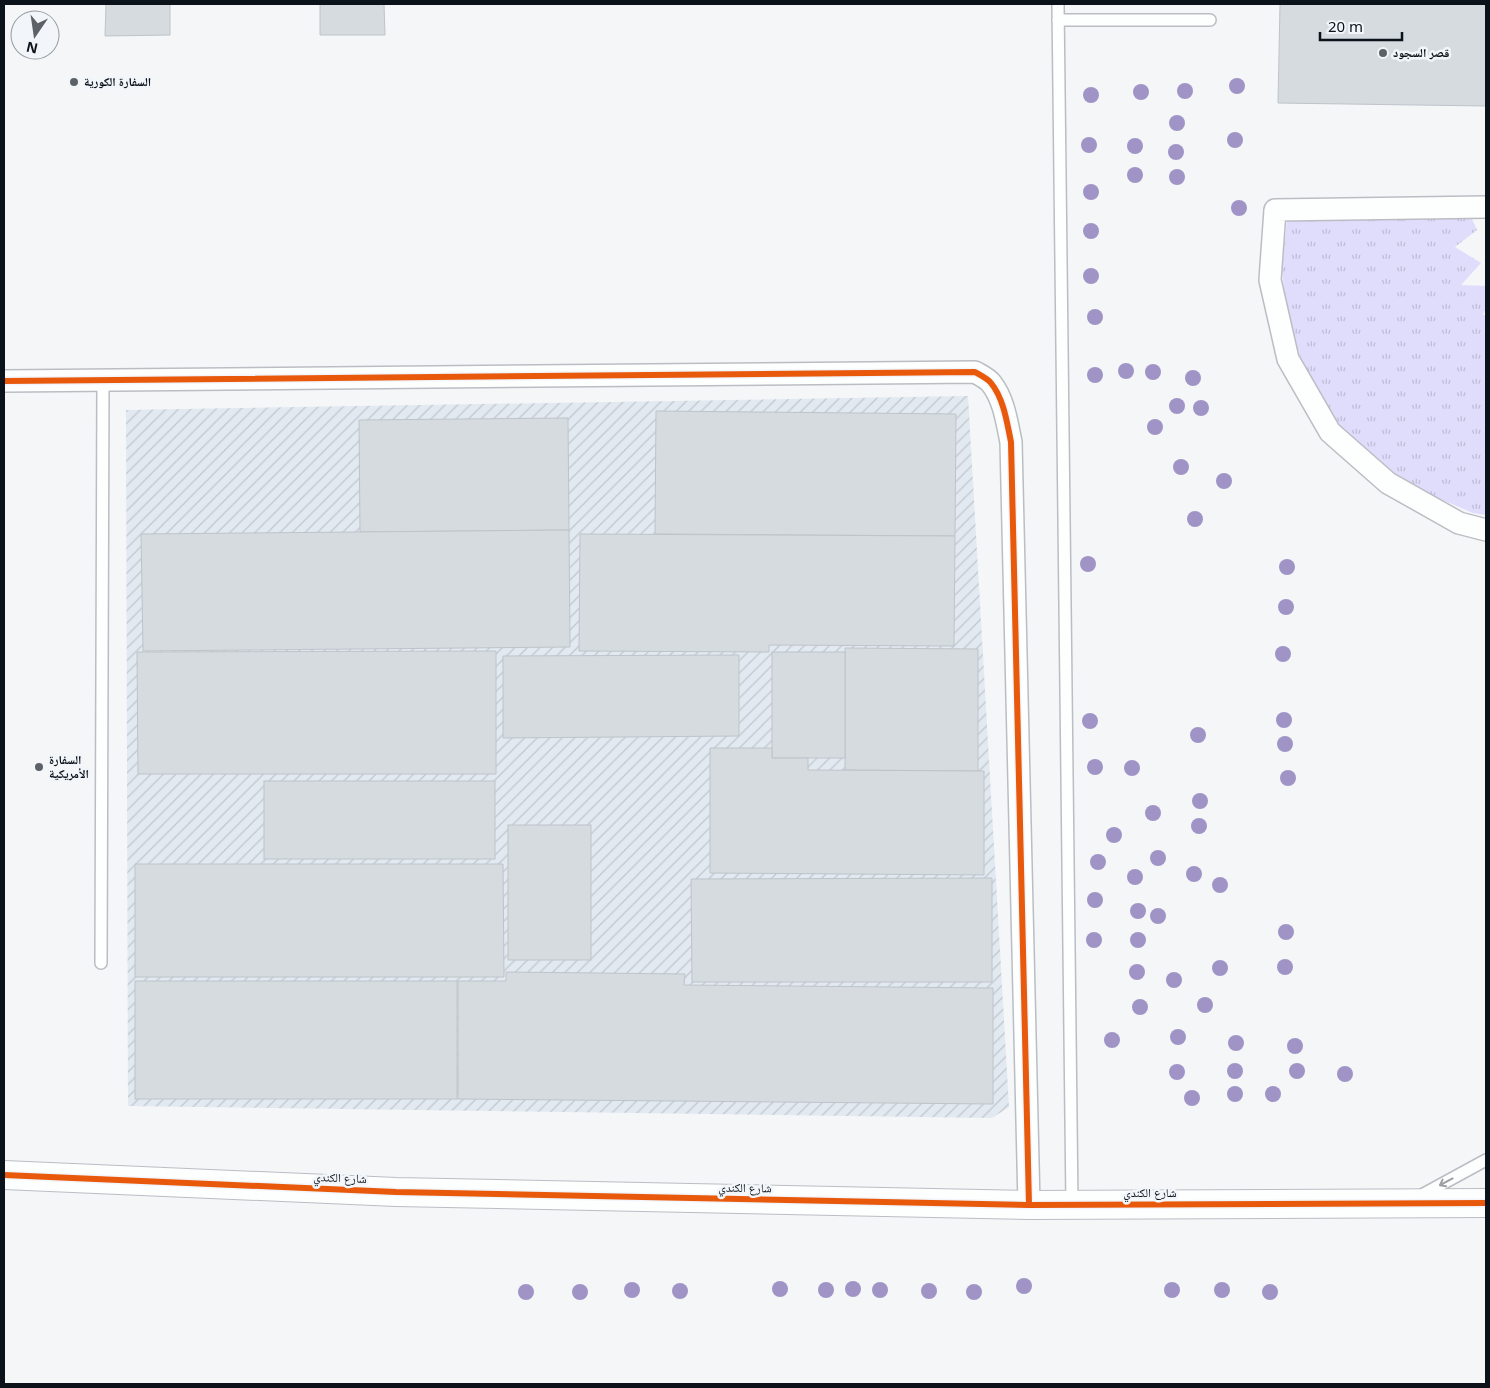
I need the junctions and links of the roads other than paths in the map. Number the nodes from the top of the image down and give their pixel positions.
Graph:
1 (1058, 4) edge
2 (1058, 20) junction
3 (1210, 20) dead end
4 (1486, 207) edge
5 (103, 380) junction
6 (4, 381) edge
7 (1486, 530) edge
8 (101, 963) dead end
9 (1486, 1160) edge
10 (4, 1175) edge
11 (1486, 1203) edge
12 (1406, 1204) junction
13 (1029, 1205) junction
14 (1072, 1205) junction

1 - 2 lane
2 - 3 lane
2 - 14 lane
4 - 7 street
5 - 6 street
5 - 8 lane
5 - 13 street
9 -> 12 lane
10 - 13 street, شارع الكندي
11 - 12 street, شارع الكندي
12 - 14 street, شارع الكندي
13 - 14 street, شارع الكندي

